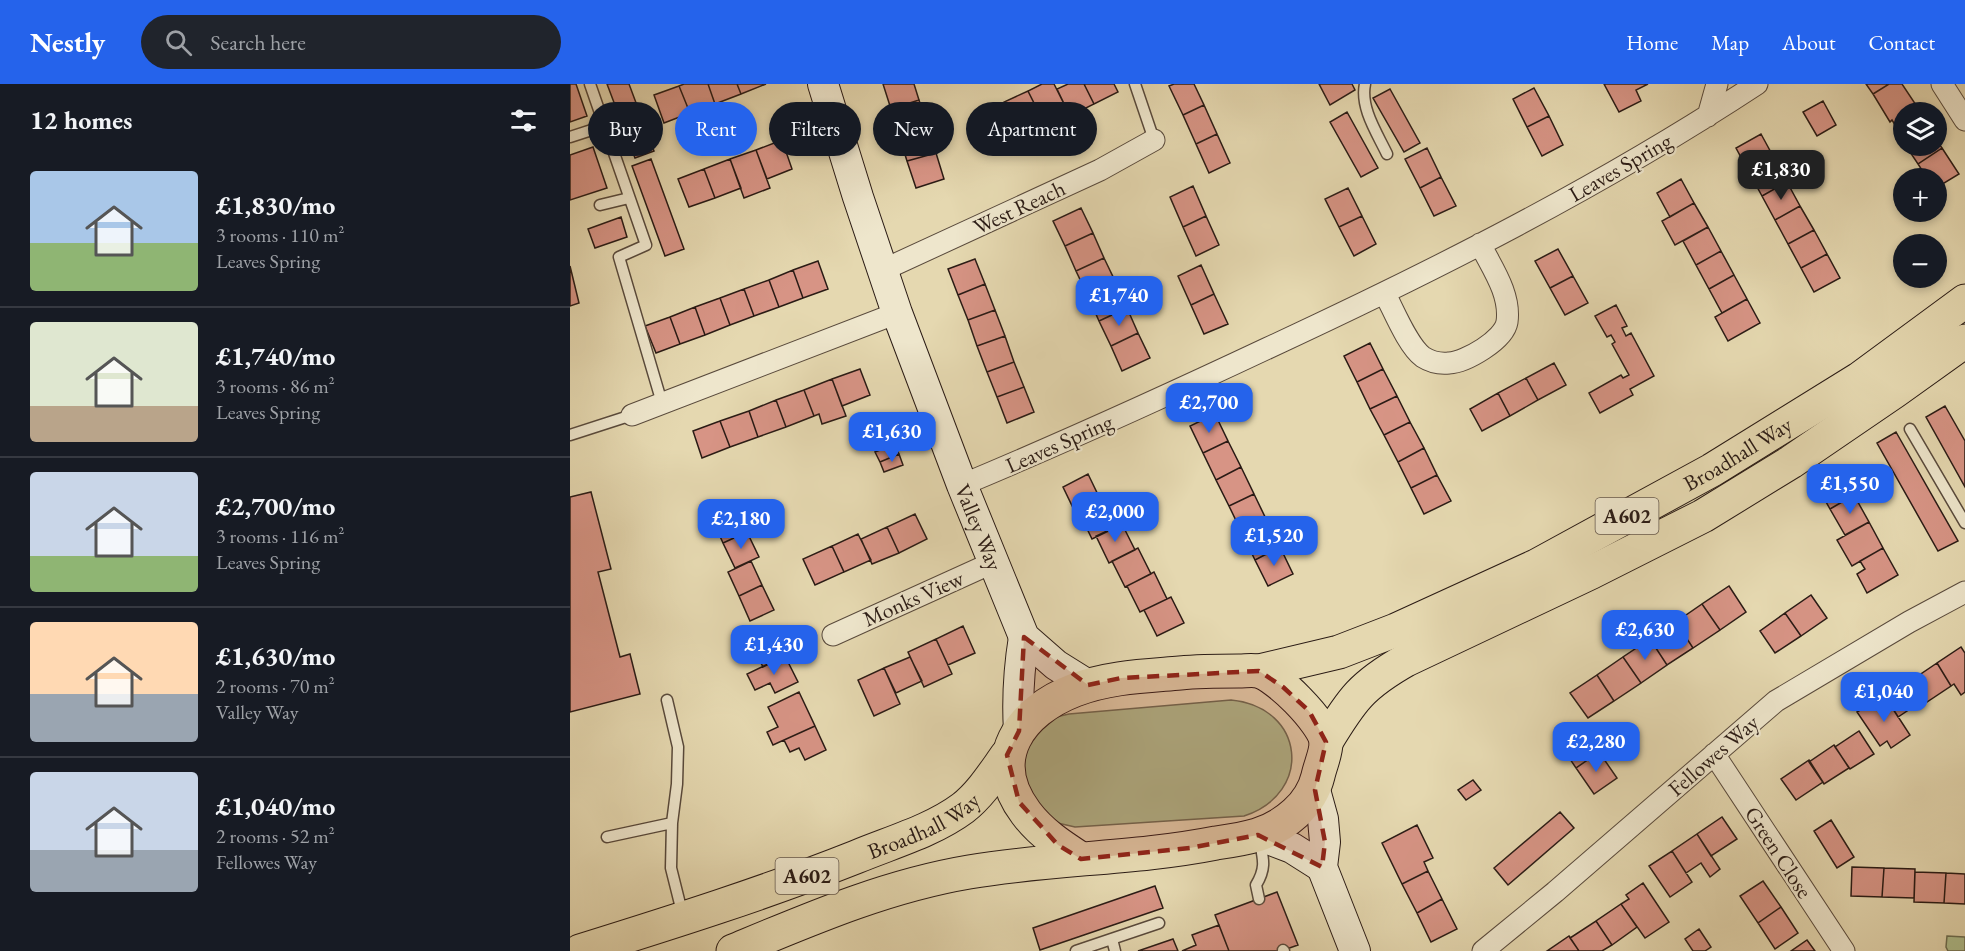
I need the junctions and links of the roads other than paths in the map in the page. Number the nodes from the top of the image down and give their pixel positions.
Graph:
1 (590, 84) edge
2 (823, 84) edge
3 (1135, 84) edge
4 (1365, 84) edge
5 (1717, 84) edge
6 (1757, 84) edge
7 (1942, 84) edge
8 (596, 102) edge
9 (1708, 116) junction
10 (1965, 120) edge
11 (588, 131) edge
12 (570, 137) edge
13 (1154, 140) joint
14 (1387, 154) dead end
15 (614, 156) edge
16 (629, 198) junction
17 (600, 205) dead end
18 (1480, 244) junction
19 (883, 270) junction
20 (1385, 294) junction
21 (1965, 301) edge
22 (897, 313) junction
23 (1965, 341) edge
24 (662, 403) junction
25 (632, 415) joint
26 (1910, 429) dead end
27 (570, 435) edge
28 (962, 485) junction
29 (1965, 523) edge
30 (994, 562) junction
31 (1965, 592) edge
32 (833, 635) dead end
33 (1024, 637) junction
34 (1259, 670) junction
35 (1089, 685) junction
36 (668, 700) dead end
37 (1326, 742) junction
38 (1013, 743) junction
39 (1714, 754) junction
40 (1315, 790) junction
41 (672, 823) junction
42 (1258, 835) junction
43 (607, 837) dead end
44 (1081, 859) junction
45 (1322, 867) junction
46 (1259, 899) dead end
47 (683, 920) junction
48 (1159, 923) dead end
49 (1112, 939) junction
50 (580, 951) edge
51 (733, 951) edge
52 (1076, 951) edge
53 (1115, 951) edge
54 (1355, 951) edge
55 (1483, 951) edge
56 (1844, 951) edge

1 - 8 lane
2 - 19 street, Valley Way
3 - 13 lane
4 - 14 lane
5 - 9 street
6 - 9 street, Leaves Spring
7 - 10 street
9 - 18 street, Leaves Spring
11 - 12 lane
13 - 19 street, West Reach
15 - 16 lane
16 - 17 lane
16 - 24 lane
18 - 20 street, Leaves Spring
18 - 20 street
19 - 22 street, Valley Way
20 - 28 street, Leaves Spring
21 - 34 highway, Broadhall Way / A602
22 - 24 street
22 - 28 street, Valley Way
23 - 37 highway, Broadhall Way / A602
24 - 25 street
25 - 27 lane
26 - 29 lane
28 - 30 street, Valley Way
30 - 32 street, Monks View
30 - 33 street, Valley Way
31 - 39 street, Fellowes Way
33 - 35 street, Valley Way
33 - 38 street, Valley Way
34 - 35 highway, Broadhall Way
34 - 37 highway
35 - 38 highway, Broadhall Way
36 - 41 lane
37 - 40 highway, Broadhall Way
38 - 44 highway
38 - 47 highway, Broadhall Way / A602
39 - 55 street, Fellowes Way
39 - 56 street, Green Close
40 - 42 highway, Broadhall Way
40 - 45 street
41 - 43 lane
41 - 47 lane
42 - 44 highway, Broadhall Way
42 - 45 street
42 - 46 lane
44 - 51 highway, Broadhall Way / A602
45 - 54 street
47 - 50 highway, Broadhall Way / A602
48 - 49 lane
49 - 52 lane
49 - 53 lane

